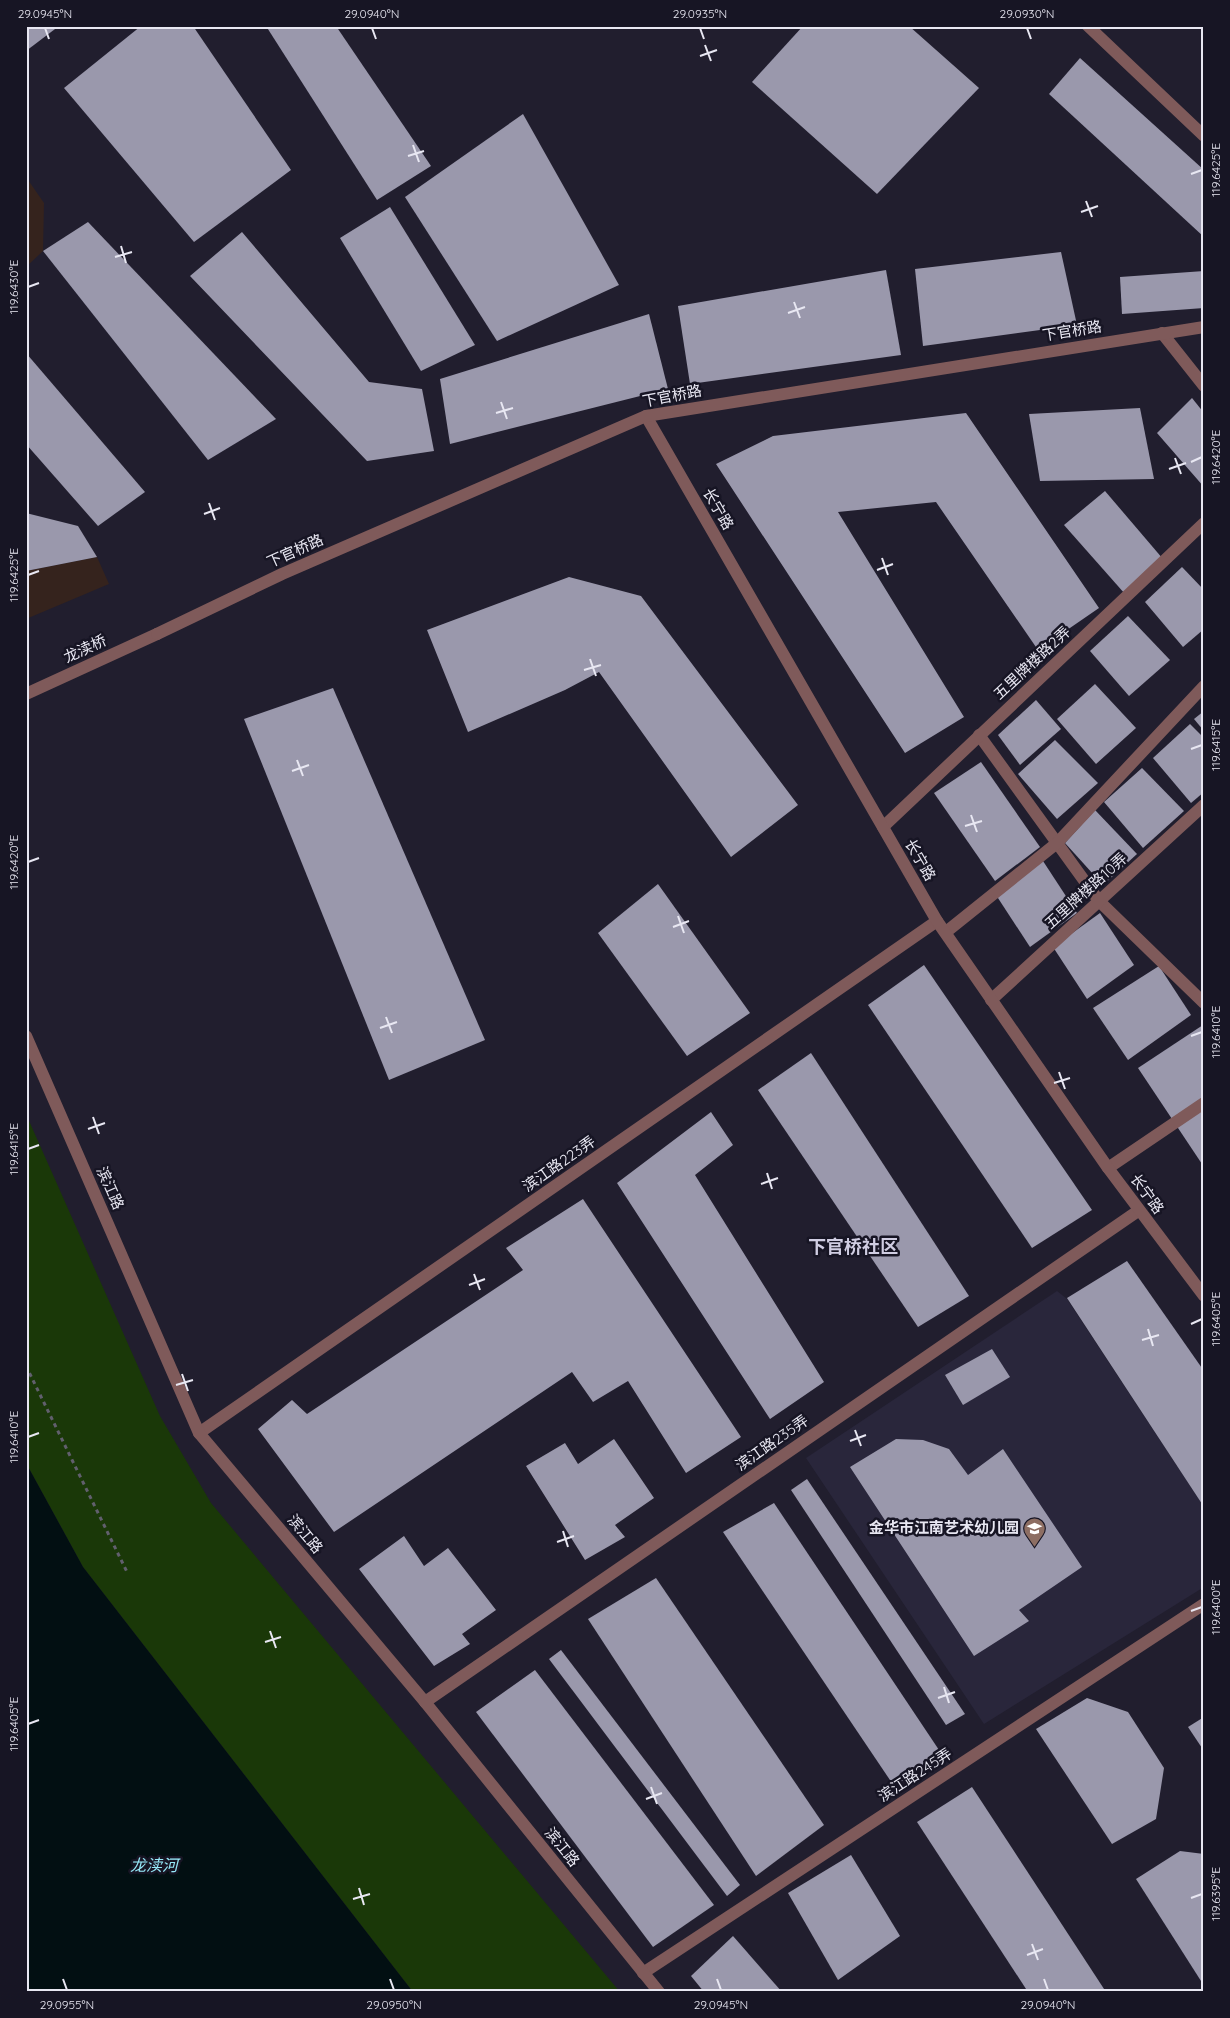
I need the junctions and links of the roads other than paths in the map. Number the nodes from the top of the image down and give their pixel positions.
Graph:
1 (1088, 26) edge
2 (1204, 136) edge
3 (1204, 327) edge
4 (1162, 333) junction
5 (1204, 386) edge
6 (646, 416) junction
7 (1204, 523) edge
8 (156, 634) joint
9 (1204, 686) edge
10 (26, 694) edge
11 (979, 736) junction
12 (1204, 805) edge
13 (882, 827) junction
14 (1057, 843) junction
15 (1098, 901) junction
16 (937, 921) junction
17 (946, 932) junction
18 (990, 1000) junction
19 (1204, 1003) edge
20 (26, 1036) edge
21 (1204, 1103) edge
22 (1108, 1168) junction
23 (1138, 1210) junction
24 (1204, 1296) edge
25 (199, 1433) junction
26 (1204, 1604) edge
27 (425, 1702) junction
28 (643, 1973) junction
29 (659, 1992) edge

1 - 2 street
3 - 4 street, 下官桥路
4 - 5 street
4 - 6 street, 下官桥路
6 - 8 street, 下官桥路
6 - 13 street, 长宁路
7 - 11 street, 五里牌楼路2弄
8 - 10 street, 龙渎桥
9 - 14 street
11 - 13 street, 五里牌楼路2弄
11 - 14 street
12 - 15 street, 五里牌楼路10弄
13 - 16 street, 长宁路
14 - 15 street
14 - 17 street
15 - 18 street, 五里牌楼路10弄
15 - 19 street
16 - 17 street, 长宁路
16 - 25 street, 滨江路223弄
17 - 18 street, 长宁路
18 - 22 street, 长宁路
20 - 25 street, 滨江路
21 - 22 street
22 - 23 street, 长宁路
23 - 24 street, 长宁路
23 - 27 street, 滨江路235弄
25 - 27 street, 滨江路
26 - 28 street, 滨江路245弄
27 - 28 street, 滨江路
28 - 29 street, 滨江路

